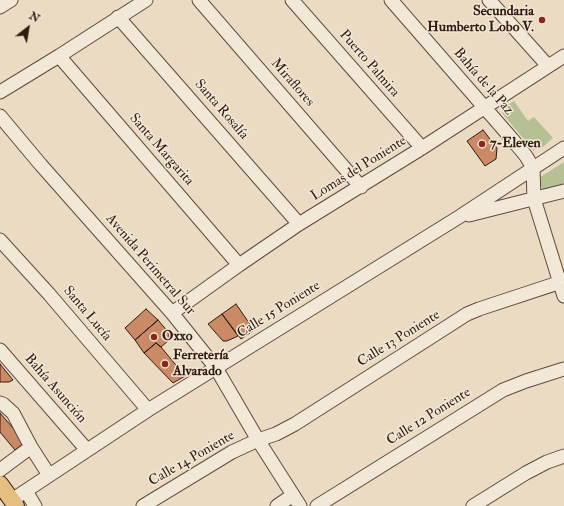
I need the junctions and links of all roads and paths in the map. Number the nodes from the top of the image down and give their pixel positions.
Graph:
1 (11, 0) edge
2 (146, 0) edge
3 (199, 0) edge
4 (292, 0) edge
5 (391, 0) edge
6 (489, 0) edge
7 (0, 7) edge
8 (118, 17) junction
9 (59, 56) junction
10 (564, 56) edge
11 (548, 66) junction
12 (0, 92) edge
13 (484, 108) junction
14 (0, 116) edge
15 (422, 148) junction
16 (564, 148) edge
17 (533, 168) junction
18 (361, 187) junction
19 (564, 191) edge
20 (534, 199) junction
21 (459, 217) junction
22 (299, 224) junction
23 (0, 240) edge
24 (239, 265) junction
25 (562, 282) edge
26 (564, 296) edge
27 (172, 313) junction
28 (0, 350) edge
29 (216, 368) junction
30 (564, 369) edge
31 (0, 403) edge
32 (148, 410) junction
33 (258, 440) junction
34 (31, 446) junction
35 (87, 450) junction
36 (564, 456) edge
37 (0, 470) edge
38 (49, 475) junction
39 (0, 484) edge
40 (26, 491) junction
41 (297, 501) edge
42 (8, 502) edge
43 (35, 506) edge
44 (143, 506) edge
45 (277, 506) edge
46 (318, 506) edge
47 (473, 506) edge

1 - 7 street
2 - 8 street
3 - 18 street, Miraflores
4 - 15 street, Puerto Palmira
5 - 13 street, Bahía de la Paz
6 - 11 street
8 - 9 street
8 - 22 street, Santa Rosalía
9 - 12 street
9 - 24 street, Santa Margarita
10 - 11 street, Lomas del Poniente
11 - 13 street, Lomas del Poniente
13 - 15 street, Lomas del Poniente
13 - 17 street, Bahía de la Paz
14 - 27 street, Avenida Perimetral Sur
15 - 18 street, Lomas del Poniente
16 - 17 street, Calle 15 Poniente
17 - 20 street
17 - 21 street, Calle 15 Poniente
18 - 22 street, Lomas del Poniente
19 - 20 street
20 - 21 street
20 - 25 street
21 - 29 street, Calle 15 Poniente
22 - 24 street, Lomas del Poniente
23 - 32 street, Santa Lucía
24 - 27 street, Lomas del Poniente
25 - 26 street
25 - 33 street, Calle 13 Poniente
27 - 29 street, Avenida Perimetral Sur
28 - 35 street, Bahía Asunción
29 - 32 street, Calle 15 Poniente
29 - 33 street, Avenida Perimetral Sur
30 - 46 street, Calle 12 Poniente
31 - 34 street
32 - 35 street, Calle 15 Poniente
33 - 41 street, Avenida Perimetral Sur
33 - 44 street, Calle 14 Poniente
34 - 37 street
34 - 38 street
35 - 38 street, Calle 15 Poniente
36 - 47 street
38 - 40 street, Calle 15 Poniente
39 - 42 main road
40 - 42 street, Calle 15 Poniente
40 - 43 street
41 - 45 street

